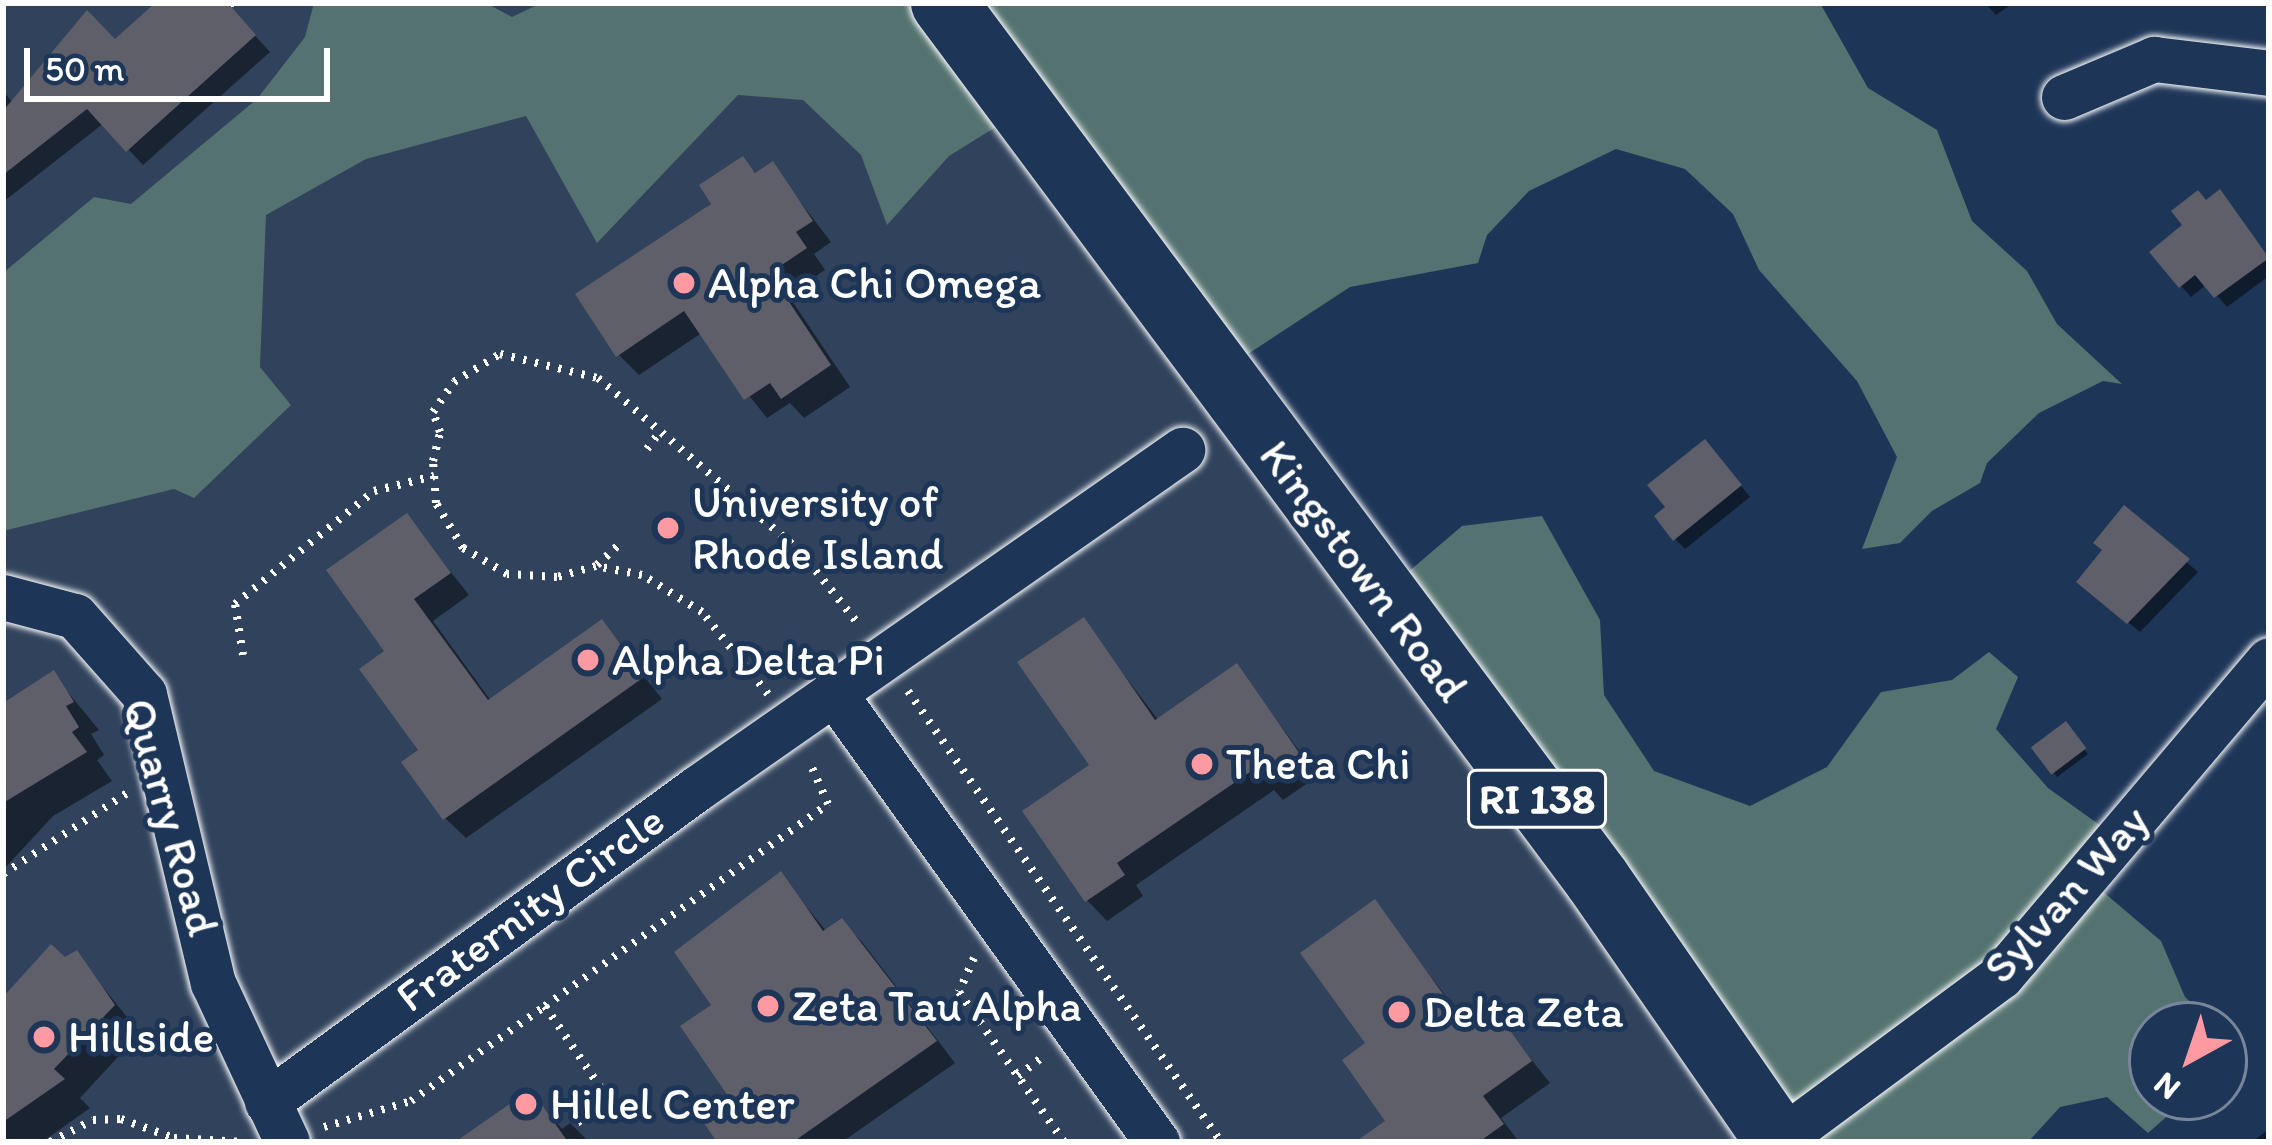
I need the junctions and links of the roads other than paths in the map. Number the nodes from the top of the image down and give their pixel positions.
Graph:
1 (944, 3) edge
2 (2269, 74) edge
3 (2065, 97) dead end
4 (1182, 450) dead end
5 (3, 598) edge
6 (2269, 660) edge
7 (833, 692) junction
8 (259, 1122) edge
9 (300, 1137) edge
10 (1779, 1141) edge
11 (1157, 1142) edge

1 - 10 main road, Kingstown Road / RI 138
2 - 3 street
4 - 7 street, Fraternity Circle
5 - 8 street, Quarry Road
6 - 10 street, Sylvan Way
7 - 8 street, Fraternity Circle
7 - 11 street
8 - 9 street

